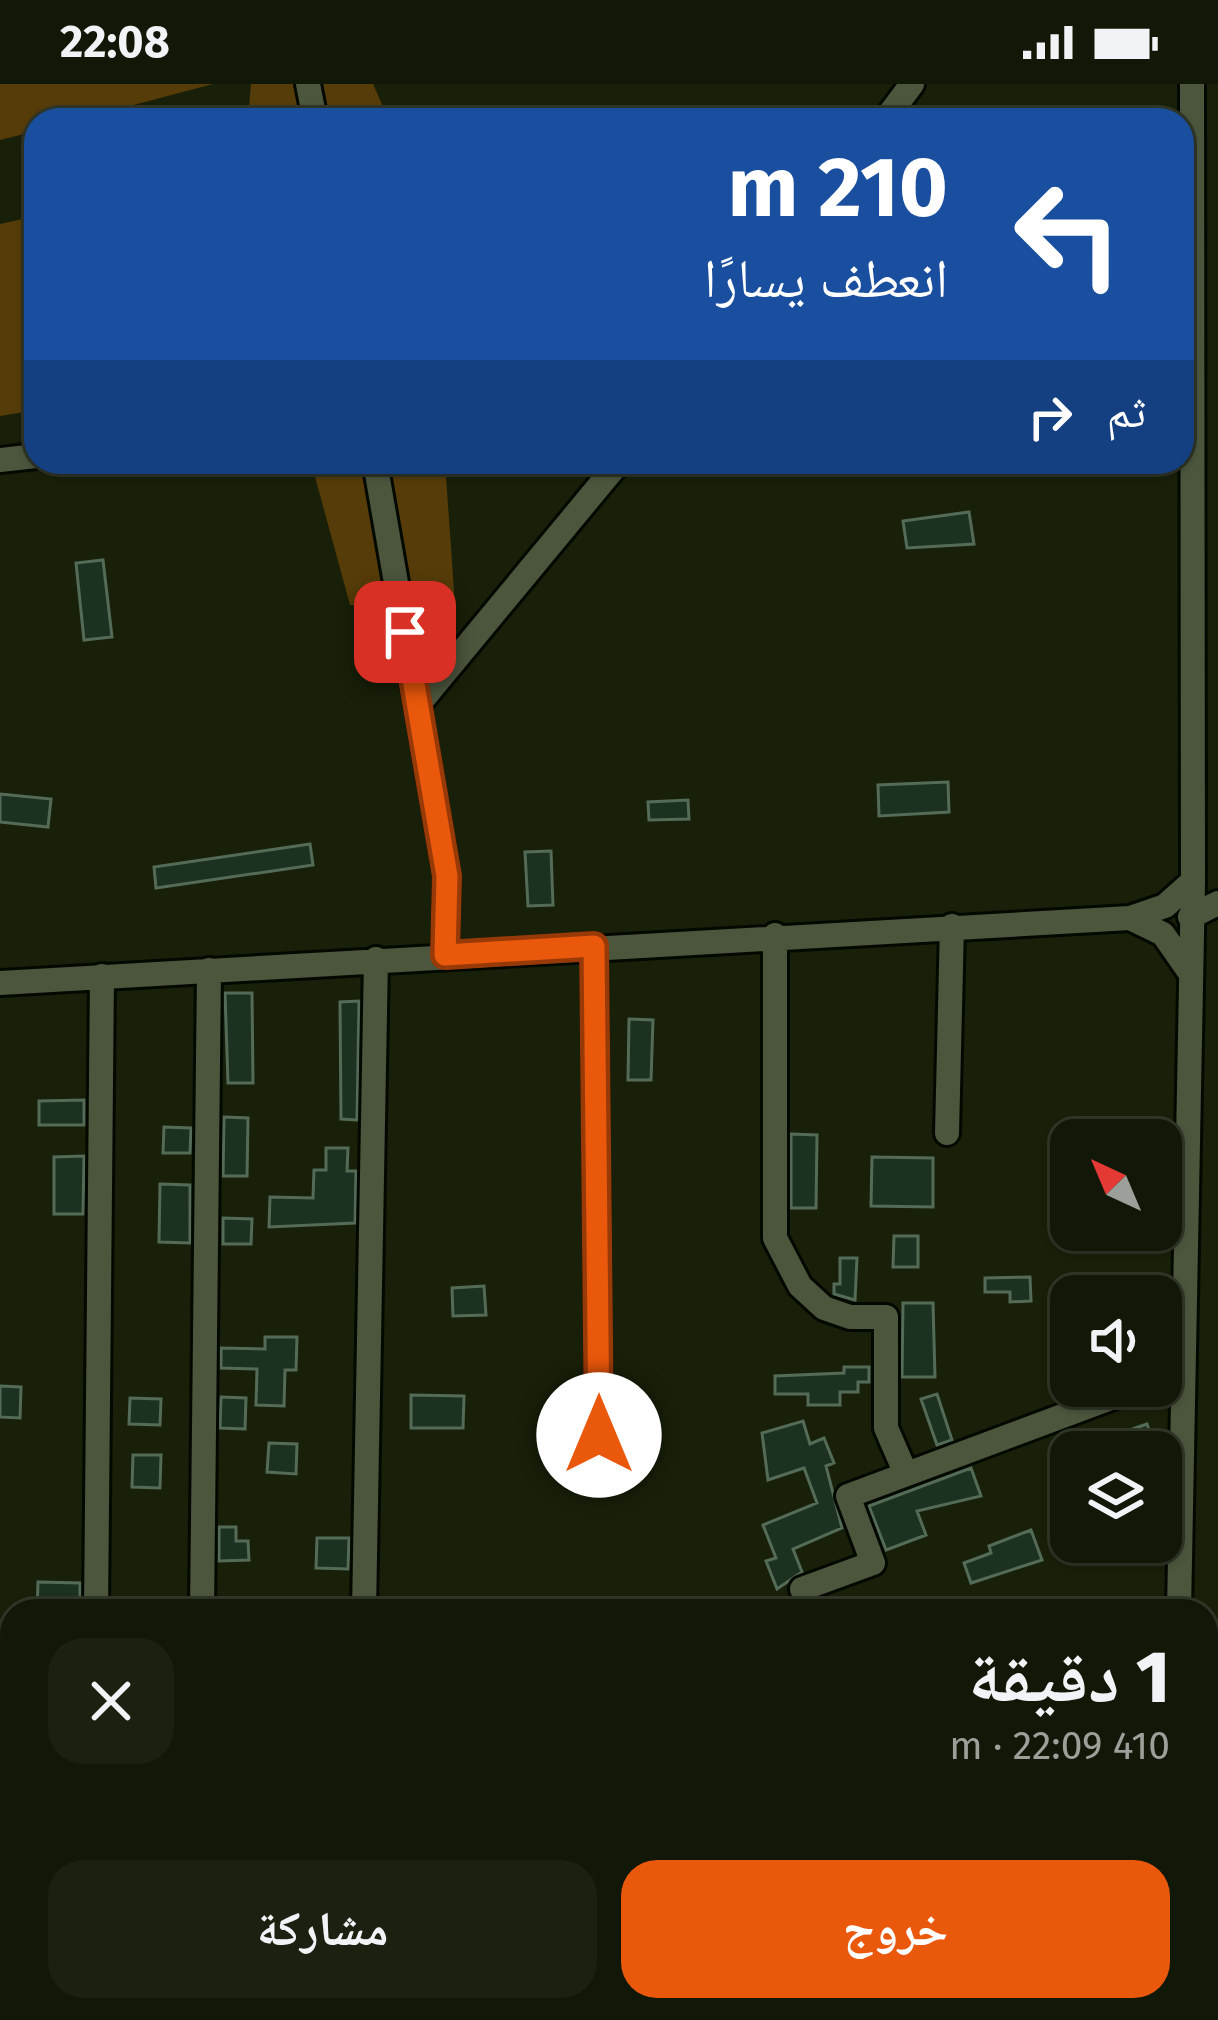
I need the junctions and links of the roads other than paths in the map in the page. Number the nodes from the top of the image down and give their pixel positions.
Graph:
1 (377, 474) edge
2 (609, 474) edge
3 (1192, 474) edge
4 (418, 705) junction
5 (1193, 880) junction
6 (1218, 903) edge
7 (1190, 917) junction
8 (1130, 918) junction
9 (952, 926) junction
10 (775, 935) junction
11 (594, 946) junction
12 (445, 955) junction
13 (376, 958) junction
14 (208, 970) junction
15 (1189, 974) junction
16 (102, 976) junction
17 (0, 983) edge
18 (946, 1133) dead end
19 (1175, 1275) edge
20 (1086, 1407) edge
21 (1172, 1407) edge
22 (599, 1435) dead end
23 (906, 1474) junction
24 (802, 1589) dead end
25 (96, 1599) edge
26 (202, 1599) edge
27 (364, 1599) edge
28 (1179, 1599) edge

1 - 4 street
2 - 4 street
3 - 5 street
4 - 12 street
5 - 7 street
5 - 8 street
6 - 7 street
7 - 15 street
8 - 9 street
8 - 15 street
9 - 10 street
9 - 18 street
10 - 11 street
10 - 23 street
11 - 12 street
11 - 22 street
12 - 13 street
13 - 14 street
13 - 27 street
14 - 16 street
14 - 26 street
15 - 19 street
16 - 17 street
16 - 25 street
20 - 23 street
21 - 28 street
23 - 24 street

